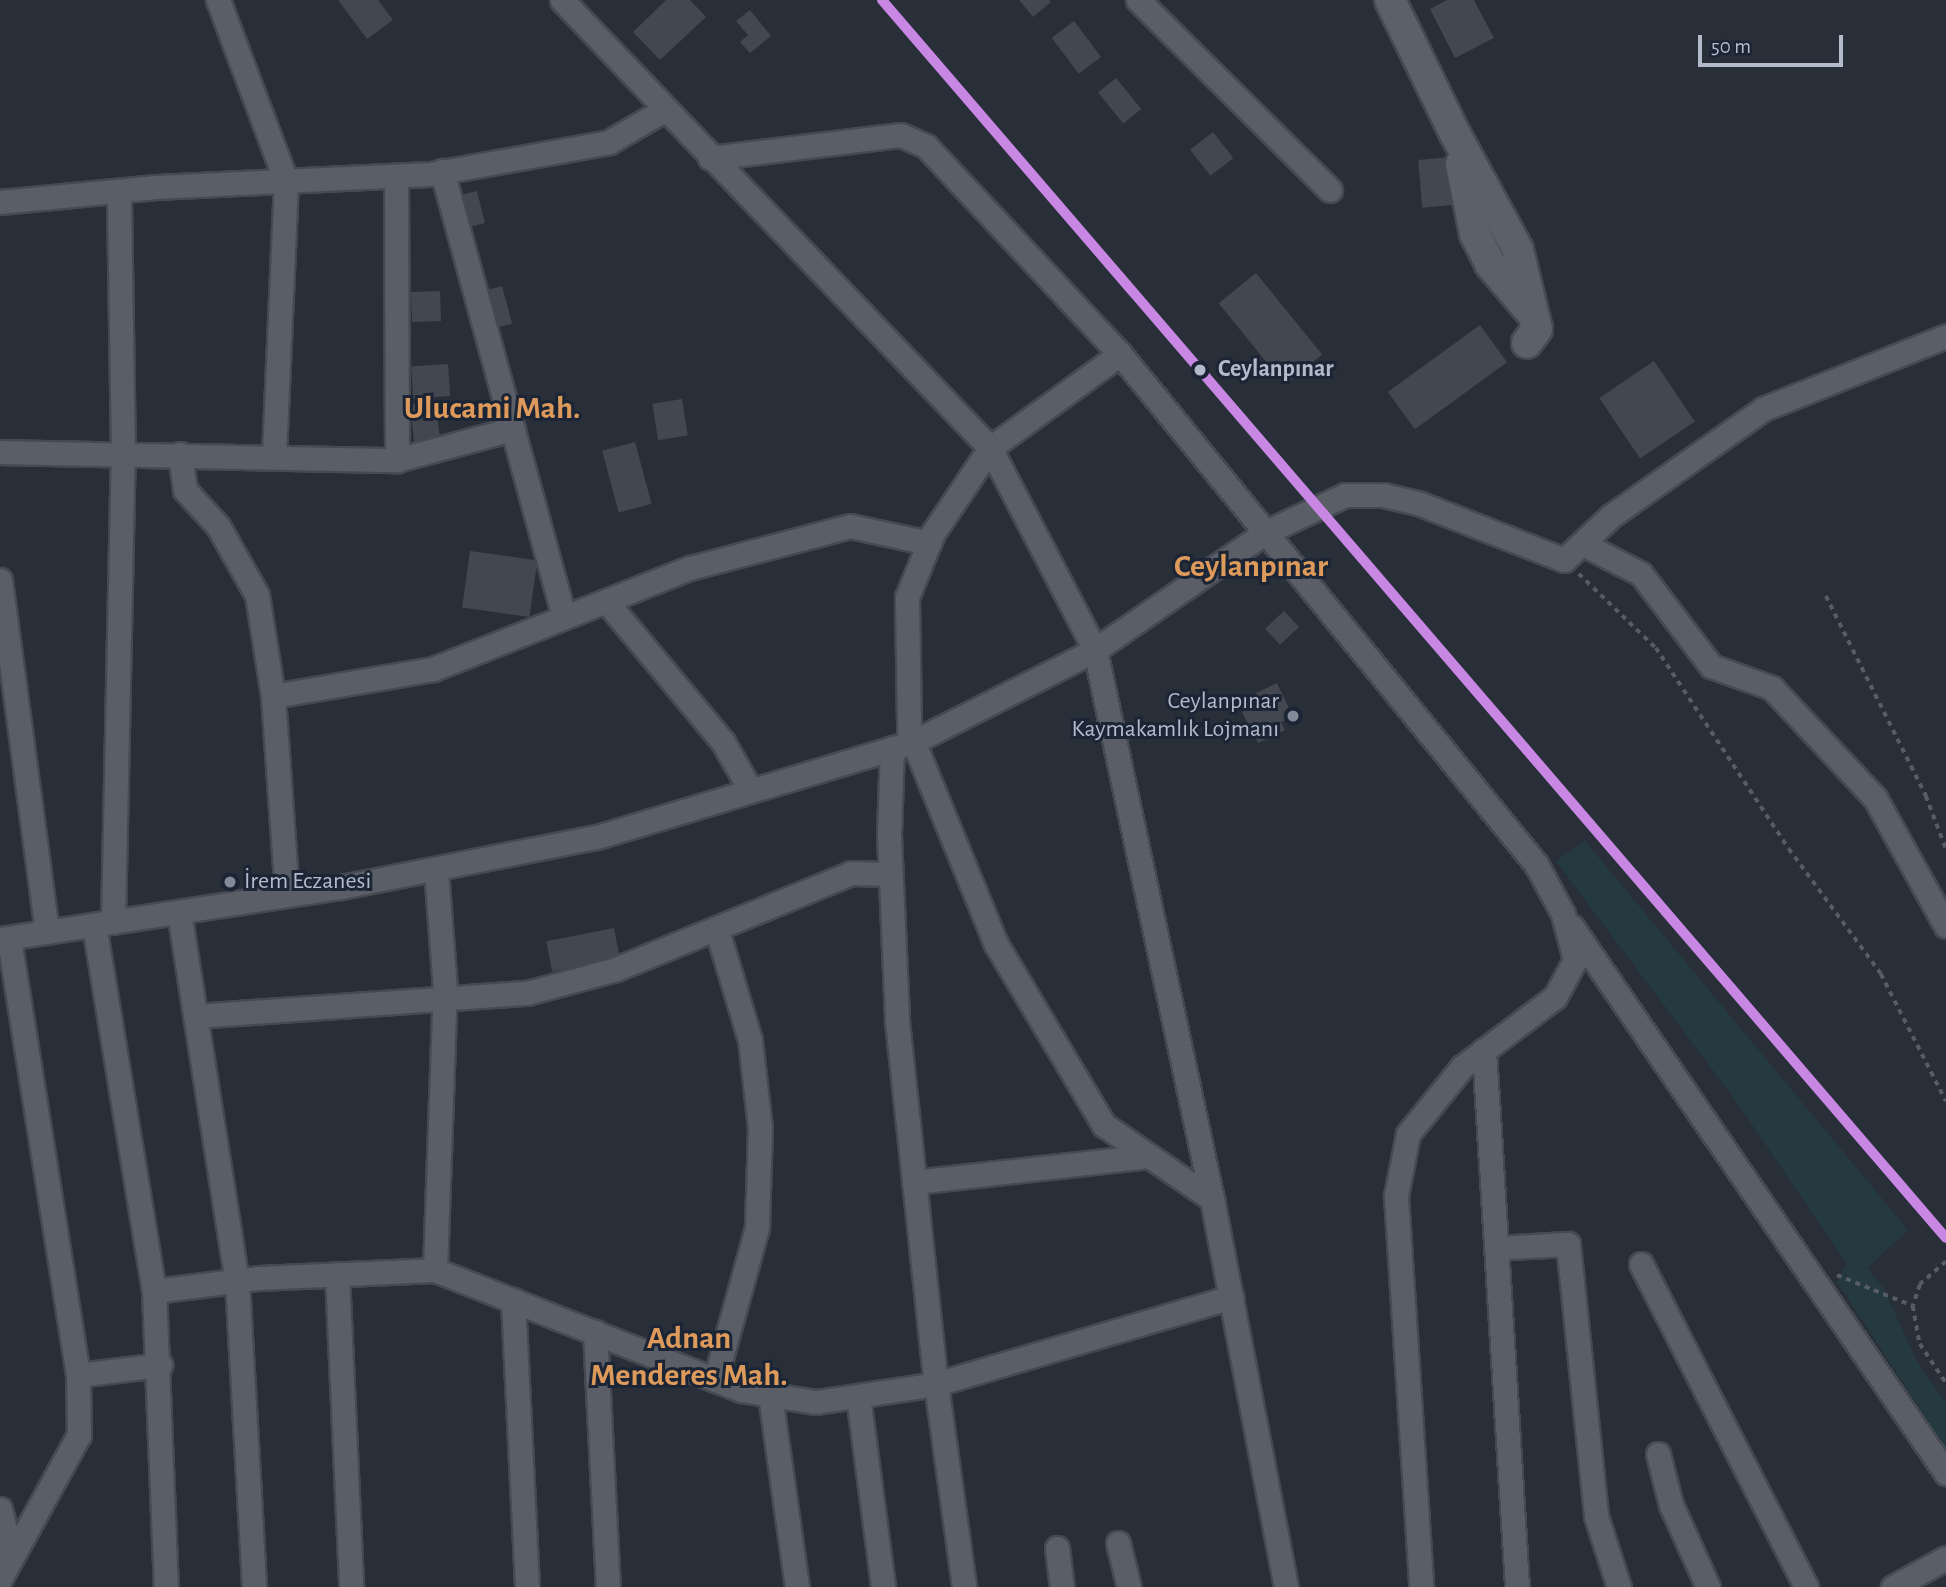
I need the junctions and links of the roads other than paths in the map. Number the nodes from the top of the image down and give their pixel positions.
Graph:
1 (218, 0) edge
2 (562, 0) edge
3 (1138, 0) edge
4 (1390, 0) edge
5 (664, 110) junction
6 (710, 158) junction
7 (442, 171) junction
8 (396, 176) junction
9 (286, 181) junction
10 (1330, 190) dead end
11 (119, 191) junction
12 (0, 201) edge
13 (1531, 329) dead end
14 (1946, 336) edge
15 (1120, 354) junction
16 (513, 429) junction
17 (990, 448) junction
18 (0, 452) edge
19 (123, 454) junction
20 (180, 454) junction
21 (274, 457) junction
22 (397, 460) junction
23 (1265, 532) junction
24 (929, 542) junction
25 (1583, 544) junction
26 (0, 580) edge
27 (606, 601) junction
28 (564, 617) junction
29 (1095, 650) junction
30 (273, 696) junction
31 (10, 738) edge
32 (903, 745) junction
33 (751, 791) junction
34 (436, 869) junction
35 (891, 874) junction
36 (287, 895) junction
37 (179, 912) junction
38 (1563, 914) junction
39 (103, 924) junction
40 (1946, 926) edge
41 (717, 930) junction
42 (47, 932) junction
43 (5, 939) edge
44 (444, 1001) junction
45 (195, 1016) junction
46 (1484, 1050) junction
47 (1149, 1156) junction
48 (914, 1182) junction
49 (1212, 1199) junction
50 (1496, 1248) junction
51 (1641, 1264) dead end
52 (435, 1270) junction
53 (337, 1274) junction
54 (237, 1281) junction
55 (154, 1291) junction
56 (1231, 1297) junction
57 (513, 1300) junction
58 (594, 1332) junction
59 (160, 1365) junction
60 (78, 1375) junction
61 (715, 1380) junction
62 (936, 1384) junction
63 (770, 1395) junction
64 (858, 1396) junction
65 (1658, 1454) dead end
66 (1946, 1473) edge
67 (0, 1509) edge
68 (1118, 1543) dead end
69 (1058, 1548) dead end
70 (12, 1556) junction
71 (1938, 1570) edge
72 (0, 1579) edge
73 (166, 1587) edge
74 (254, 1587) edge
75 (351, 1587) edge
76 (527, 1587) edge
77 (608, 1587) edge
78 (797, 1587) edge
79 (883, 1587) edge
80 (964, 1587) edge
81 (1062, 1587) edge
82 (1129, 1587) edge
83 (1286, 1587) edge
84 (1421, 1587) edge
85 (1517, 1587) edge
86 (1619, 1587) edge
87 (1708, 1587) edge
88 (1806, 1587) edge
89 (1893, 1587) edge

1 - 9 street
2 - 5 street
3 - 10 street
4 - 13 main road
5 - 6 street
5 - 7 street
6 - 15 street
6 - 17 street
7 - 8 street
7 - 16 street
8 - 9 street
8 - 22 street
9 - 11 street
9 - 21 street
11 - 12 street
11 - 19 street
14 - 25 street
15 - 17 street
15 - 23 street
16 - 22 street
16 - 28 street
17 - 24 street
17 - 29 street
18 - 19 street
19 - 20 street
19 - 39 street
20 - 21 street
20 - 30 street
21 - 22 street
23 - 25 street
23 - 29 street
23 - 38 street
24 - 27 street
24 - 32 street
25 - 40 street
26 - 31 street
27 - 28 street
27 - 33 street
28 - 30 street
29 - 32 street
29 - 49 street
30 - 36 street
31 - 42 street
32 - 33 street
32 - 35 street
32 - 47 street
33 - 34 street
34 - 36 street
34 - 44 street
35 - 41 street
35 - 48 street
36 - 37 street
37 - 39 street
37 - 45 street
38 - 46 street
38 - 66 street
39 - 42 street
39 - 55 street
41 - 44 street
41 - 61 street
42 - 43 street
43 - 60 street
44 - 45 street
44 - 52 street
45 - 54 street
46 - 50 street
46 - 84 street
47 - 48 street
47 - 49 street
48 - 62 street
49 - 56 street
50 - 85 street
50 - 86 street
51 - 88 street
52 - 53 street
52 - 57 street
53 - 54 street
53 - 75 street
54 - 55 street
54 - 74 street
55 - 59 street
56 - 62 street
56 - 83 street
57 - 58 street
57 - 76 street
58 - 61 street
58 - 77 street
59 - 60 street
59 - 73 street
60 - 70 street
61 - 63 street
62 - 64 street
62 - 80 street
63 - 64 street
63 - 78 street
64 - 79 street
65 - 87 street
67 - 70 street
68 - 82 street
69 - 81 street
70 - 72 street
71 - 89 street

